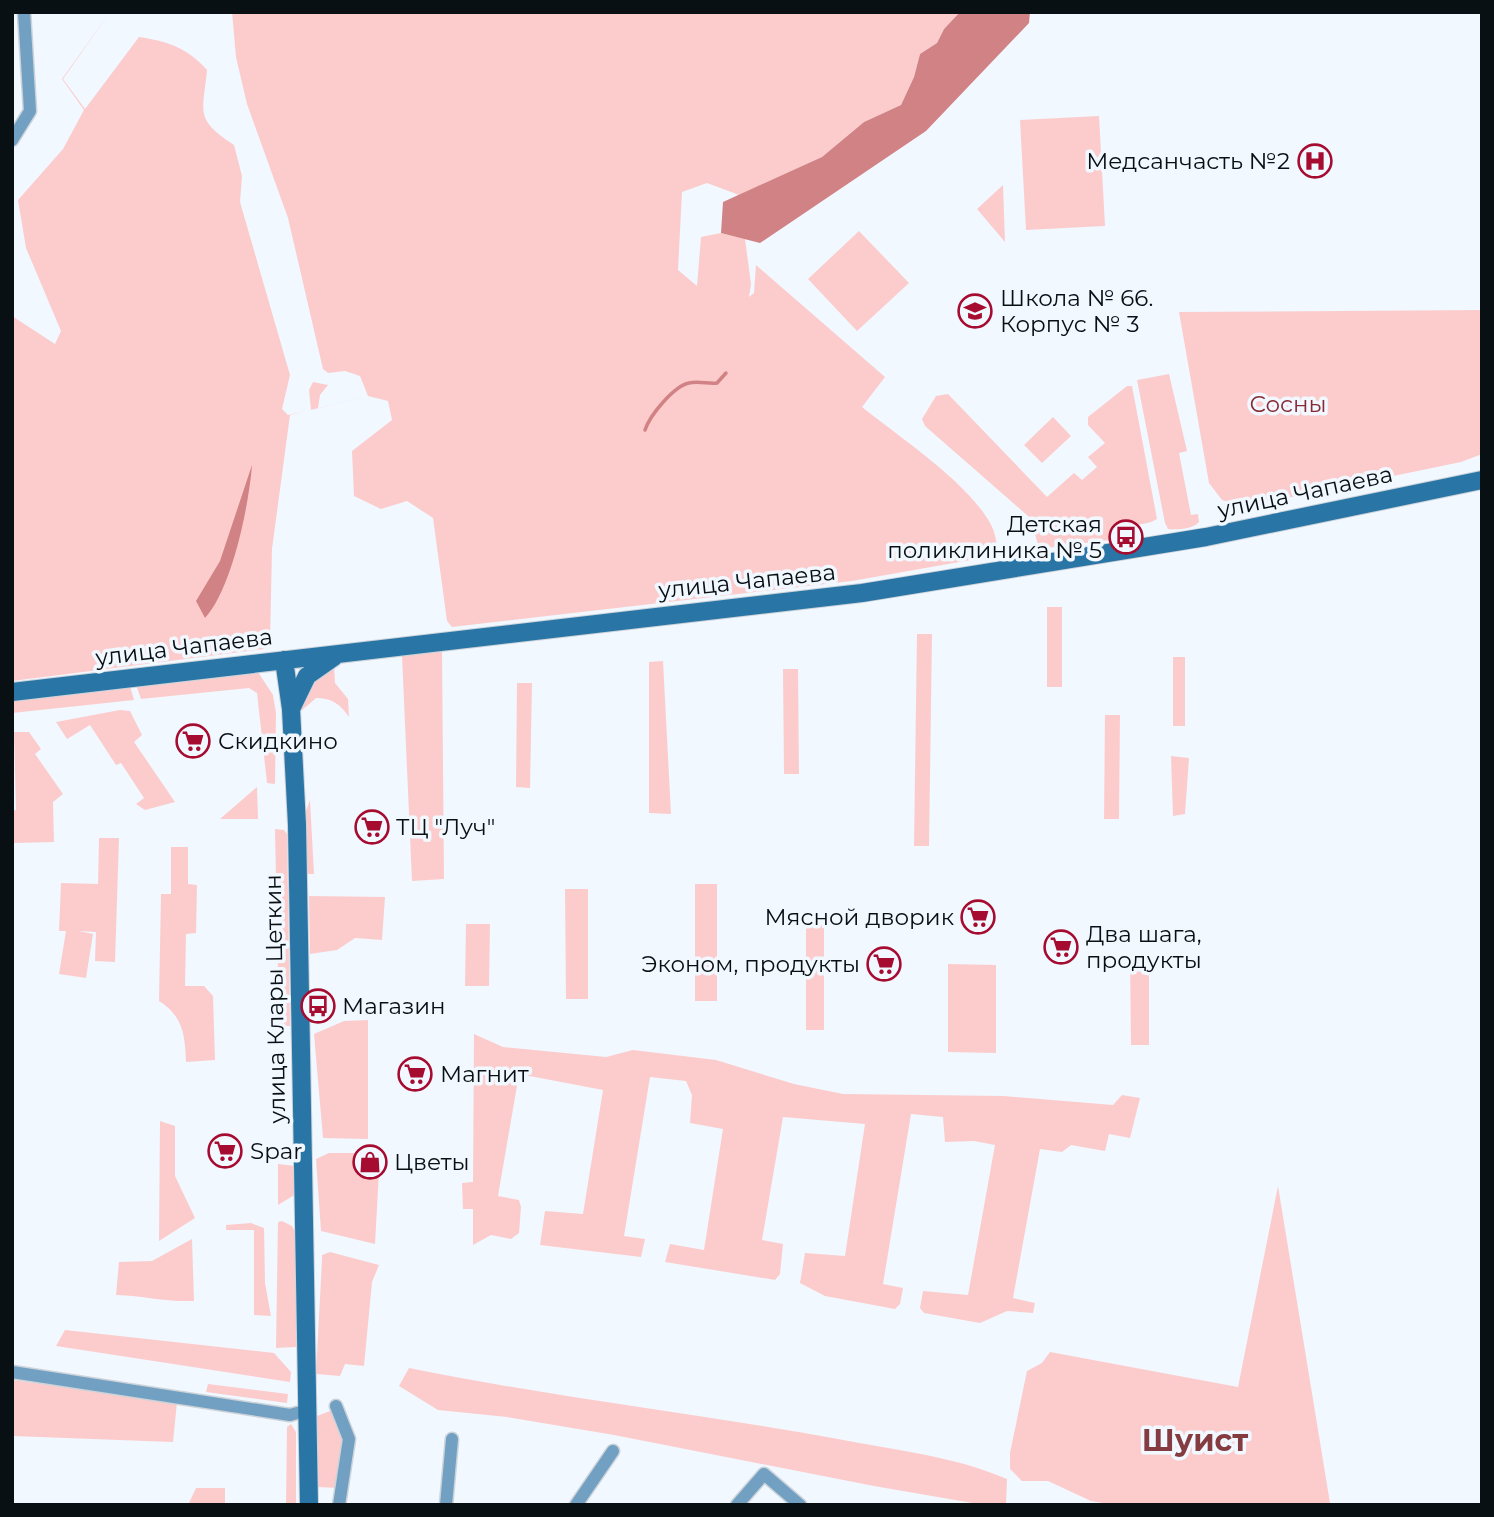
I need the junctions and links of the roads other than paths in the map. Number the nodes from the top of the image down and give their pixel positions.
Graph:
1 (24, 12) edge
2 (12, 140) edge
3 (1482, 480) edge
4 (341, 653) junction
5 (284, 660) junction
6 (12, 692) edge
7 (291, 709) junction
8 (12, 1372) edge
9 (336, 1406) dead end
10 (309, 1410) junction
11 (452, 1439) dead end
12 (613, 1451) dead end
13 (309, 1505) edge
14 (340, 1505) edge
15 (446, 1505) edge
16 (576, 1505) edge
17 (737, 1505) edge
18 (800, 1505) edge

1 - 2 street
3 - 4 street, улица Чапаева
4 - 5 street, улица Чапаева
4 - 7 street
5 - 6 street, улица Чапаева
5 - 7 street, улица Клары Цеткин
7 - 10 street, улица Клары Цеткин
8 - 10 street
9 - 14 street
10 - 13 street, улица Клары Цеткин
11 - 15 street
12 - 16 street
17 - 18 street

